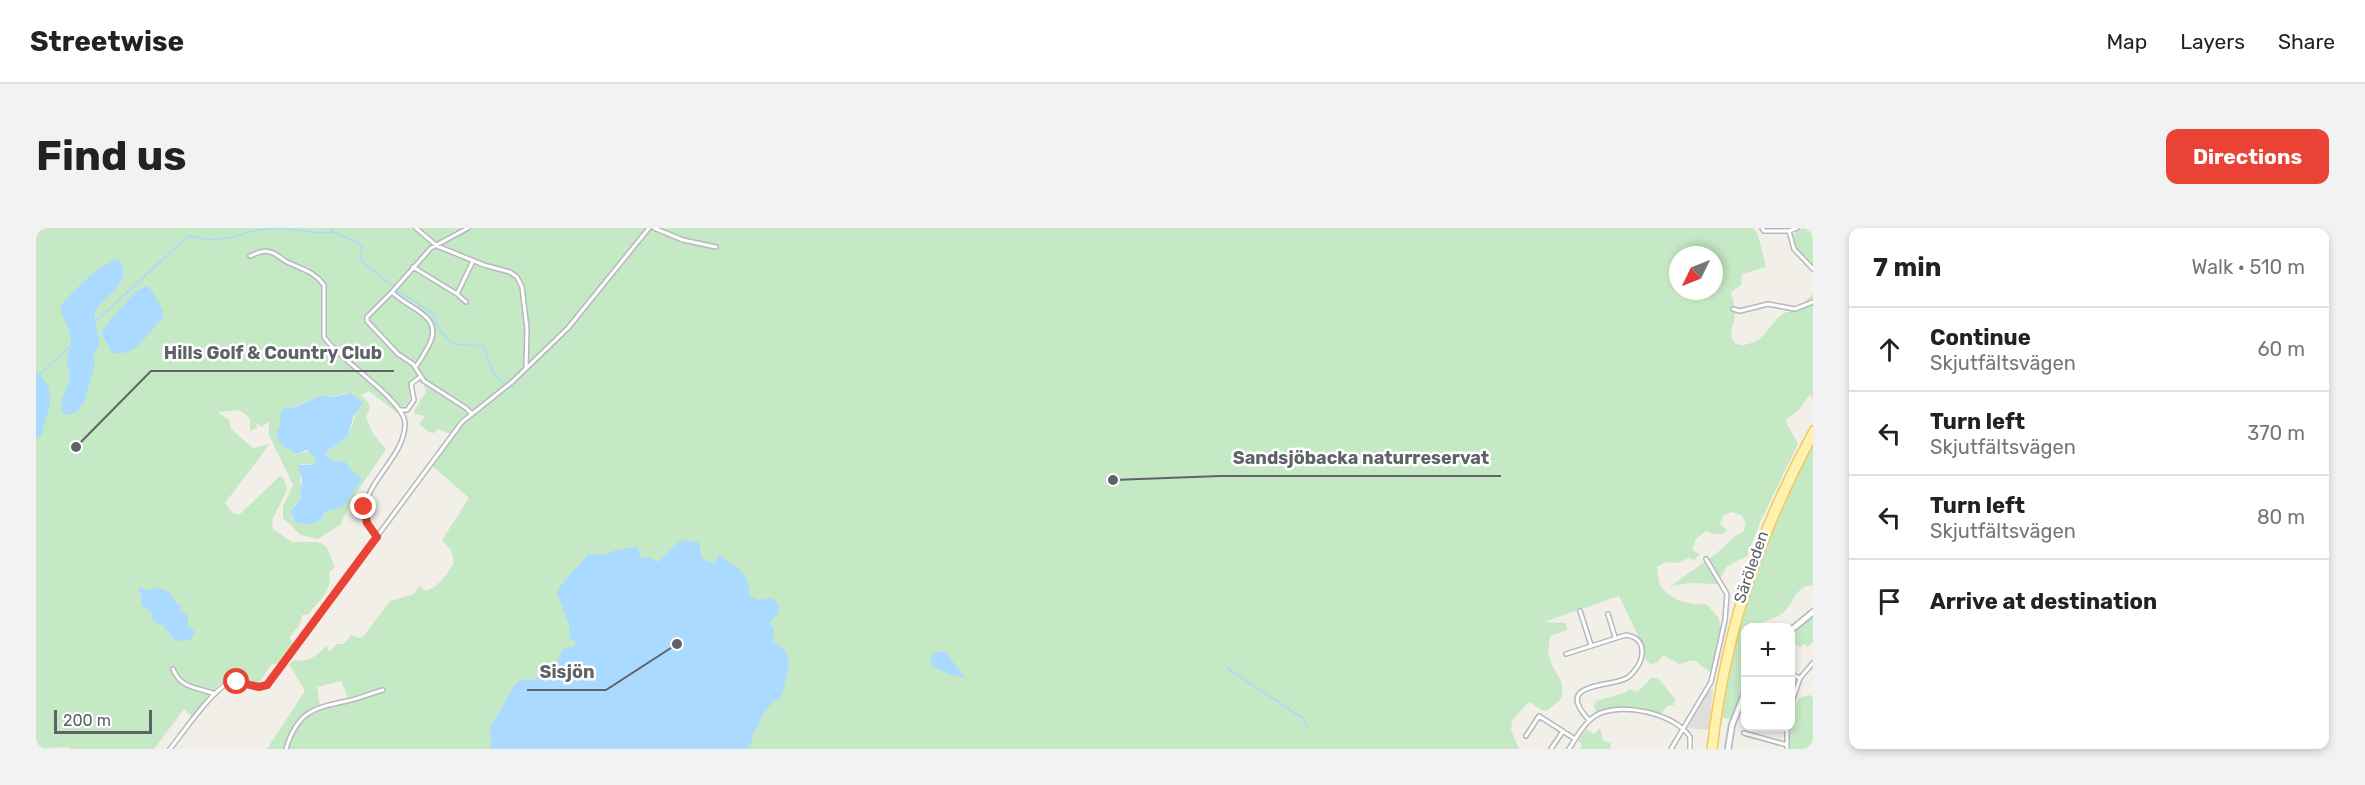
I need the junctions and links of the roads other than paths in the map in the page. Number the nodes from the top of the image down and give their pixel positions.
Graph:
1 (416, 228) edge
2 (468, 228) edge
3 (654, 228) edge
4 (1797, 228) edge
5 (647, 229) edge
6 (1763, 230) edge
7 (1789, 231) junction
8 (436, 246) junction
9 (716, 247) dead end
10 (250, 256) dead end
11 (473, 261) junction
12 (414, 267) junction
13 (1813, 269) edge
14 (392, 292) junction
15 (457, 294) junction
16 (466, 302) dead end
17 (1813, 302) edge
18 (1733, 309) dead end
19 (416, 367) junction
20 (526, 368) junction
21 (420, 377) junction
22 (400, 410) junction
23 (471, 413) junction
24 (1813, 429) edge
25 (1813, 438) edge
26 (377, 537) junction
27 (1706, 559) dead end
28 (1580, 611) dead end
29 (1813, 612) edge
30 (1608, 614) dead end
31 (1795, 628) edge
32 (1615, 637) junction
33 (1591, 645) junction
34 (1566, 654) dead end
35 (1813, 663) edge
36 (173, 669) dead end
37 (1795, 676) edge
38 (1800, 678) junction
39 (1795, 689) edge
40 (383, 690) dead end
41 (215, 694) junction
42 (1741, 702) edge
43 (1589, 720) junction
44 (1683, 728) junction
45 (1563, 731) junction
46 (1786, 731) edge
47 (1744, 733) dead end
48 (1526, 736) dead end
49 (1575, 740) junction
50 (1787, 747) edge
51 (170, 749) edge
52 (286, 749) edge
53 (1551, 749) edge
54 (1569, 749) edge
55 (1671, 749) edge
56 (1690, 749) edge
57 (1712, 749) edge
58 (1728, 749) edge

1 - 8 street
2 - 8 street
3 - 9 street
4 - 7 street
5 - 20 street
6 - 7 street
7 - 13 street
8 - 11 street
8 - 12 street
10 - 22 street
11 - 15 street
11 - 20 street
12 - 14 street
12 - 15 street
14 - 19 street
14 - 19 street
15 - 16 street
17 - 18 street
19 - 21 street
20 - 23 street
21 - 22 street
21 - 23 street
22 - 26 street
23 - 26 street
24 - 57 main road, Säröleden
25 - 57 main road, Säröleden
26 - 41 street
27 - 44 street
28 - 33 street
29 - 31 street
30 - 32 street
32 - 33 street
32 - 43 street
33 - 34 street
35 - 38 street
36 - 41 street
37 - 38 street
38 - 39 street
40 - 52 street
41 - 51 street
42 - 58 street
43 - 44 street
43 - 49 street
44 - 55 street
44 - 56 street
45 - 48 street
45 - 49 street
45 - 53 street
46 - 50 street
47 - 50 street
49 - 54 street

